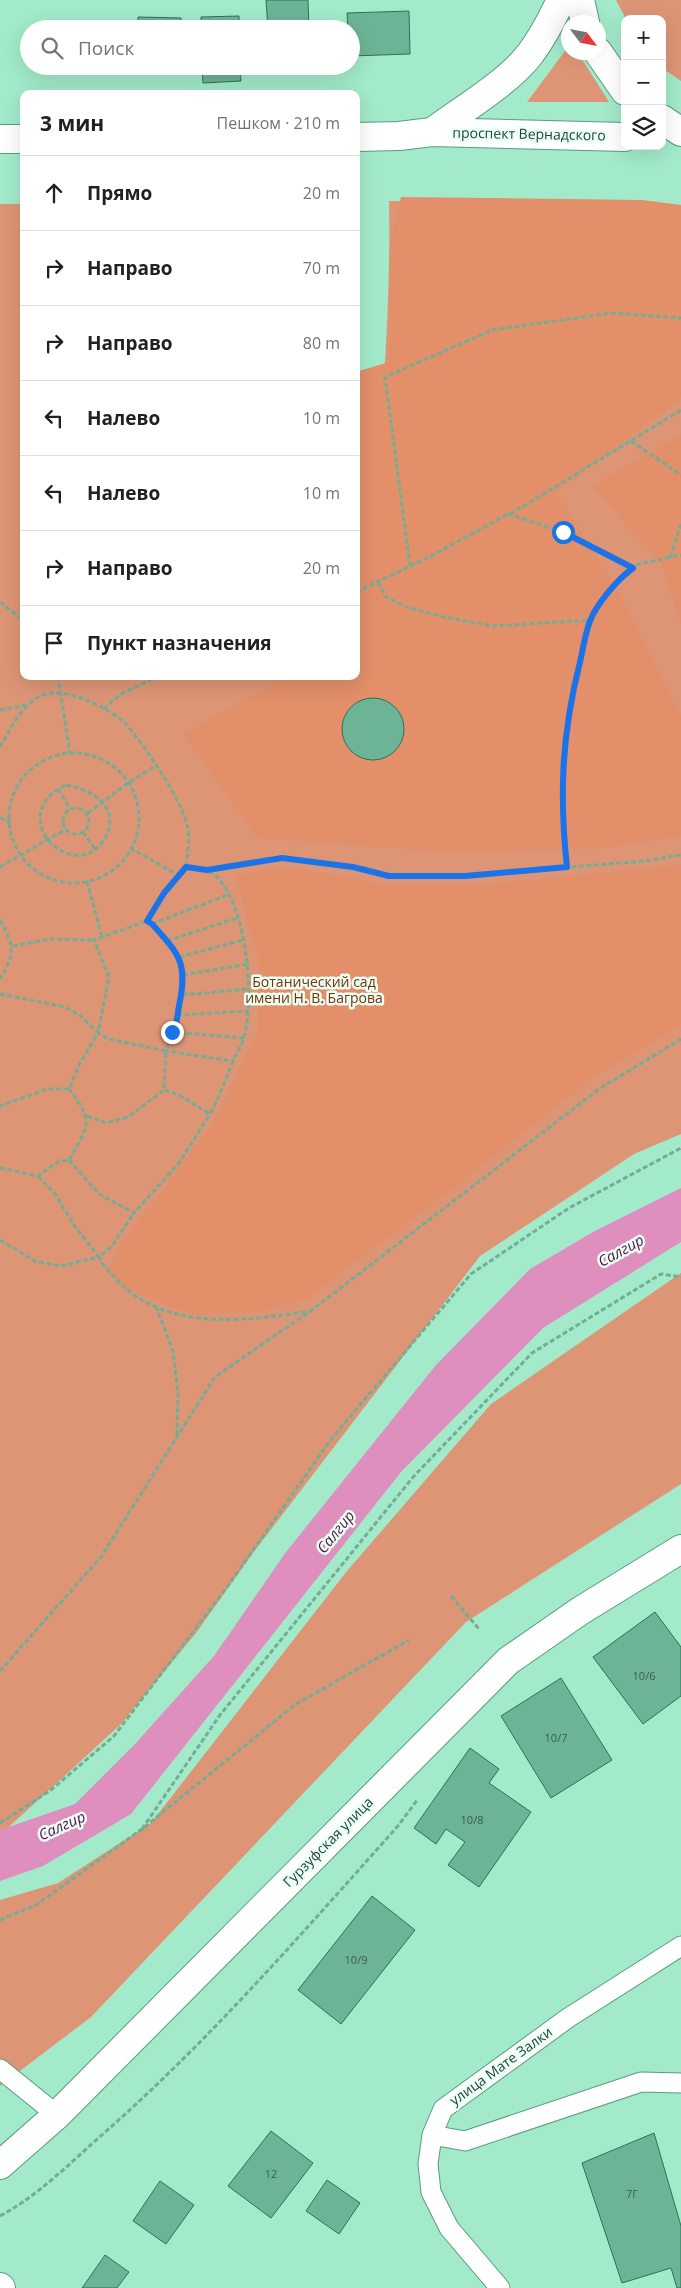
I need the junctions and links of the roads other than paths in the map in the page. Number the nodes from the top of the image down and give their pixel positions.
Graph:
1 (561, 0) edge
2 (580, 0) edge
3 (583, 15) edge
4 (604, 60) edge
5 (621, 85) edge
6 (666, 122) edge
7 (432, 132) junction
8 (681, 132) edge
9 (360, 137) edge
10 (621, 137) edge
11 (666, 138) edge
12 (681, 138) edge
13 (0, 139) edge
14 (20, 139) edge
15 (681, 1549) edge
16 (681, 1946) edge
17 (0, 2069) edge
18 (681, 2084) edge
19 (57, 2115) junction
20 (432, 2135) junction
21 (0, 2164) edge
22 (500, 2288) edge

1 - 7 main road, проспект Вернадского
2 - 3 main road
4 - 5 main road
6 - 8 main road
7 - 9 main road, проспект Вернадского
7 - 10 main road, проспект Вернадского
11 - 12 main road
13 - 14 main road
15 - 19 main road, Гурзуфская улица
16 - 20 lane, улица Мате Залки
17 - 19 lane
18 - 20 lane
19 - 21 main road, Гурзуфская улица
20 - 22 lane, улица Мате Залки

